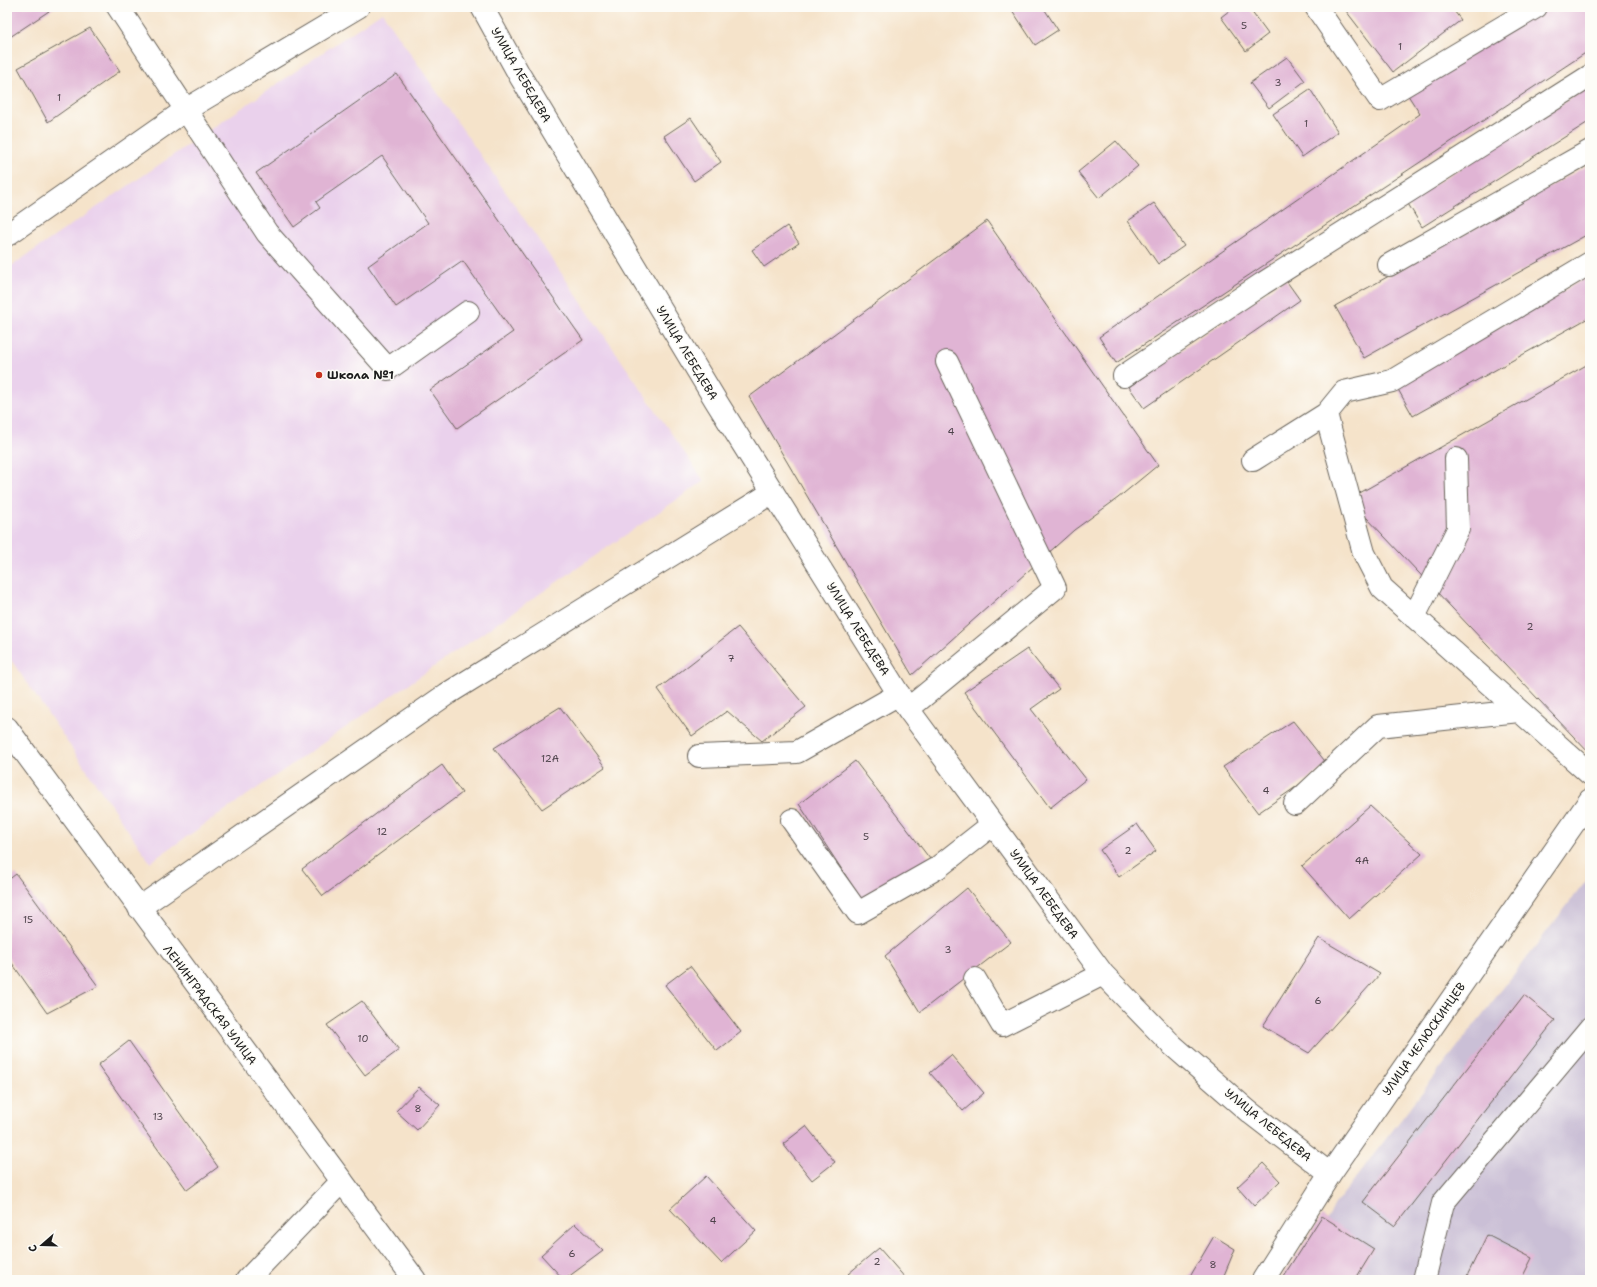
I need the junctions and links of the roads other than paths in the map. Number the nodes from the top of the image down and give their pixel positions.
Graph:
1 (118, 7) edge
2 (358, 7) edge
3 (482, 7) edge
4 (1316, 7) edge
5 (1536, 7) edge
6 (1590, 76) edge
7 (186, 109) junction
8 (1590, 151) edge
9 (7, 235) edge
10 (1590, 263) edge
11 (1389, 265) dead end
12 (468, 312) dead end
13 (947, 362) dead end
14 (1124, 376) dead end
15 (1326, 414) junction
16 (1456, 459) dead end
17 (1253, 460) dead end
18 (773, 492) junction
19 (1414, 617) junction
20 (904, 702) junction
21 (1519, 711) junction
22 (7, 728) edge
23 (699, 756) dead end
24 (1590, 774) edge
25 (1590, 800) edge
26 (1295, 804) dead end
27 (792, 820) dead end
28 (992, 824) junction
29 (138, 908) junction
30 (1102, 974) junction
31 (974, 979) dead end
32 (1590, 1028) edge
33 (1330, 1174) junction
34 (342, 1181) junction
35 (247, 1280) edge
36 (415, 1280) edge
37 (1263, 1280) edge
38 (1424, 1280) edge

1 - 7 street
2 - 7 street
3 - 18 street, УЛИЦА ЛЕБЕДЕВА
4 - 5 street
6 - 14 street
7 - 9 street
7 - 12 street
8 - 11 street
10 - 15 street
13 - 20 street
15 - 17 street
15 - 19 street
16 - 19 street
18 - 20 street, УЛИЦА ЛЕБЕДЕВА
18 - 29 street
19 - 21 street
20 - 23 street
20 - 28 street, УЛИЦА ЛЕБЕДЕВА
21 - 24 street
21 - 26 street
22 - 29 street, ЛЕНИНГРАДСКАЯ УЛИЦА
25 - 33 street, УЛИЦА ЧЕЛЮСКИНЦЕВ
27 - 28 street
28 - 30 street, УЛИЦА ЛЕБЕДЕВА
29 - 34 street, ЛЕНИНГРАДСКАЯ УЛИЦА
30 - 31 street
30 - 33 street, УЛИЦА ЛЕБЕДЕВА
32 - 38 street
33 - 37 street, УЛИЦА ЧЕЛЮСКИНЦЕВ
34 - 35 street
34 - 36 street, ЛЕНИНГРАДСКАЯ УЛИЦА

